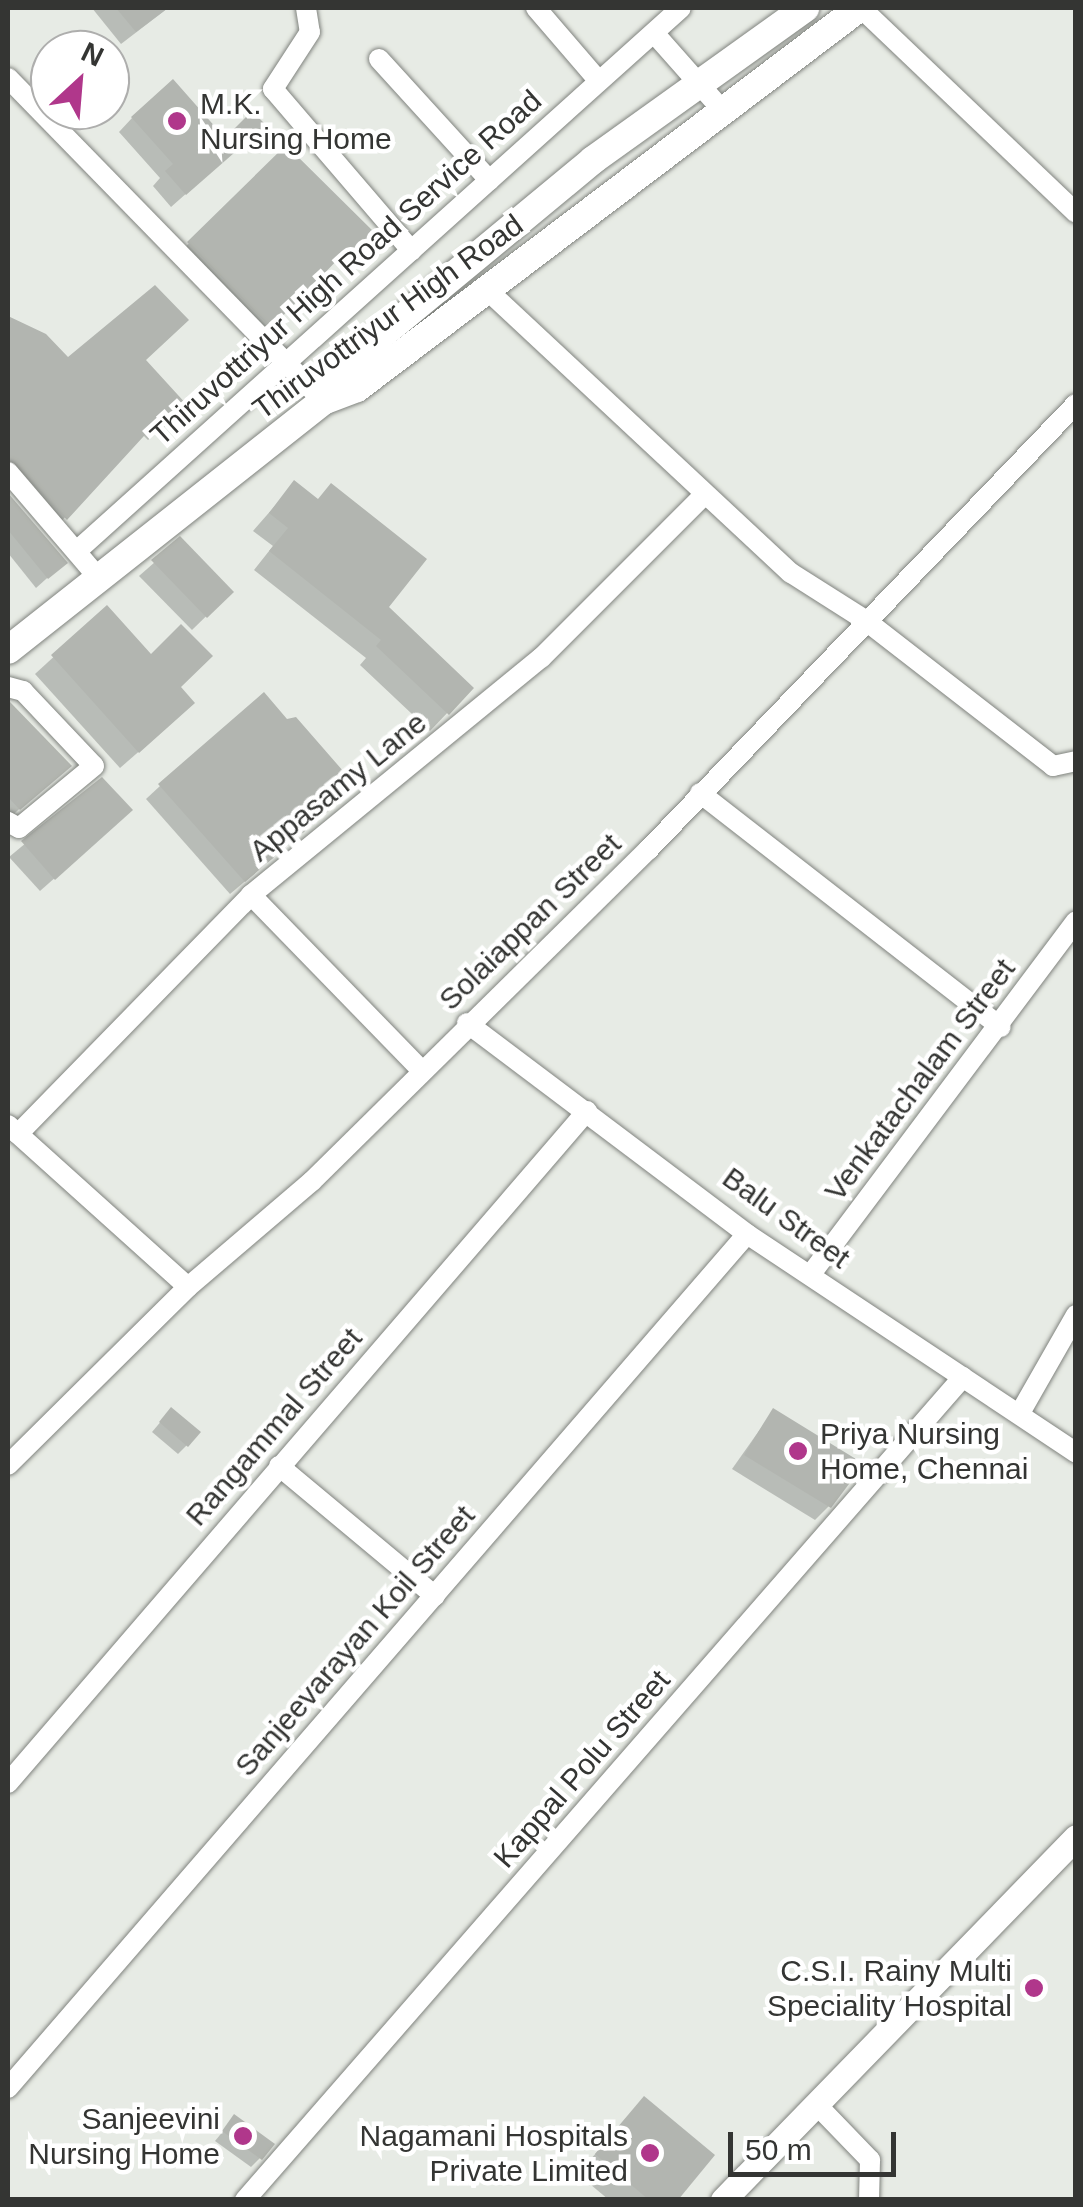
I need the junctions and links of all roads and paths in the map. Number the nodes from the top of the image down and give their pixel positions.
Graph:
1 (306, 8) edge
2 (536, 8) edge
3 (680, 8) edge
4 (805, 8) edge
5 (860, 8) edge
6 (654, 32) junction
7 (379, 59) dead end
8 (8, 78) edge
9 (598, 80) junction
10 (699, 84) junction
11 (723, 112) junction
12 (489, 180) junction
13 (1076, 213) edge
14 (412, 251) junction
15 (484, 288) junction
16 (285, 365) junction
17 (323, 401) junction
18 (1076, 404) edge
19 (8, 472) edge
20 (704, 495) junction
21 (79, 549) junction
22 (100, 580) junction
23 (865, 620) junction
24 (8, 650) edge
25 (10, 684) edge
26 (1076, 761) edge
27 (700, 794) junction
28 (8, 822) edge
29 (252, 895) junction
30 (1076, 921) edge
31 (467, 1023) junction
32 (1001, 1027) junction
33 (420, 1068) junction
34 (587, 1111) junction
35 (13, 1129) edge
36 (747, 1234) junction
37 (811, 1274) junction
38 (188, 1287) junction
39 (1076, 1314) edge
40 (963, 1377) junction
41 (1020, 1413) junction
42 (1076, 1453) edge
43 (8, 1465) edge
44 (279, 1466) junction
45 (435, 1596) junction
46 (8, 1784) edge
47 (1076, 1838) edge
48 (8, 2088) edge
49 (816, 2104) junction
50 (245, 2200) edge
51 (723, 2200) edge
52 (870, 2200) edge

1 - 14 street
2 - 9 street
3 - 6 street, Thiruvottriyur High Road Service Road
4 - 10 main road
5 - 11 main road, Thiruvottriyur High Road
5 - 13 street
6 - 9 street, Thiruvottriyur High Road Service Road
6 - 10 street
7 - 12 street
8 - 16 street
9 - 12 street, Thiruvottriyur High Road Service Road
10 - 11 street
10 - 17 main road
11 - 15 main road, Thiruvottriyur High Road
12 - 14 street, Thiruvottriyur High Road Service Road
14 - 16 street, Thiruvottriyur High Road Service Road
15 - 17 main road, Thiruvottriyur High Road
15 - 20 street
16 - 17 street
16 - 21 street, Thiruvottriyur High Road Service Road
17 - 22 main road, Thiruvottriyur High Road
18 - 23 street, Solaiappan Street
19 - 21 street
20 - 23 street
20 - 29 street, Appasamy Lane
21 - 22 street
22 - 24 main road, Thiruvottriyur High Road
23 - 26 street
23 - 27 street, Solaiappan Street
25 - 28 street
27 - 31 street, Solaiappan Street
27 - 32 street
29 - 33 street
29 - 35 street, Appasamy Lane
30 - 32 street, Venkatachalam Street
31 - 33 street, Solaiappan Street
31 - 34 street, Balu Street
32 - 37 street, Venkatachalam Street
33 - 38 street, Solaiappan Street
34 - 36 street, Balu Street
34 - 44 street, Rangammal Street
35 - 38 street
36 - 37 street, Balu Street
36 - 45 street, Sanjeevarayan Koil Street
37 - 40 street, Balu Street
38 - 43 street, Solaiappan Street
39 - 41 street
40 - 41 street, Balu Street
40 - 50 street, Kappal Polu Street
41 - 42 street, Balu Street
44 - 45 street
44 - 46 street, Rangammal Street
45 - 48 street, Sanjeevarayan Koil Street
47 - 49 street
49 - 51 street
49 - 52 street

